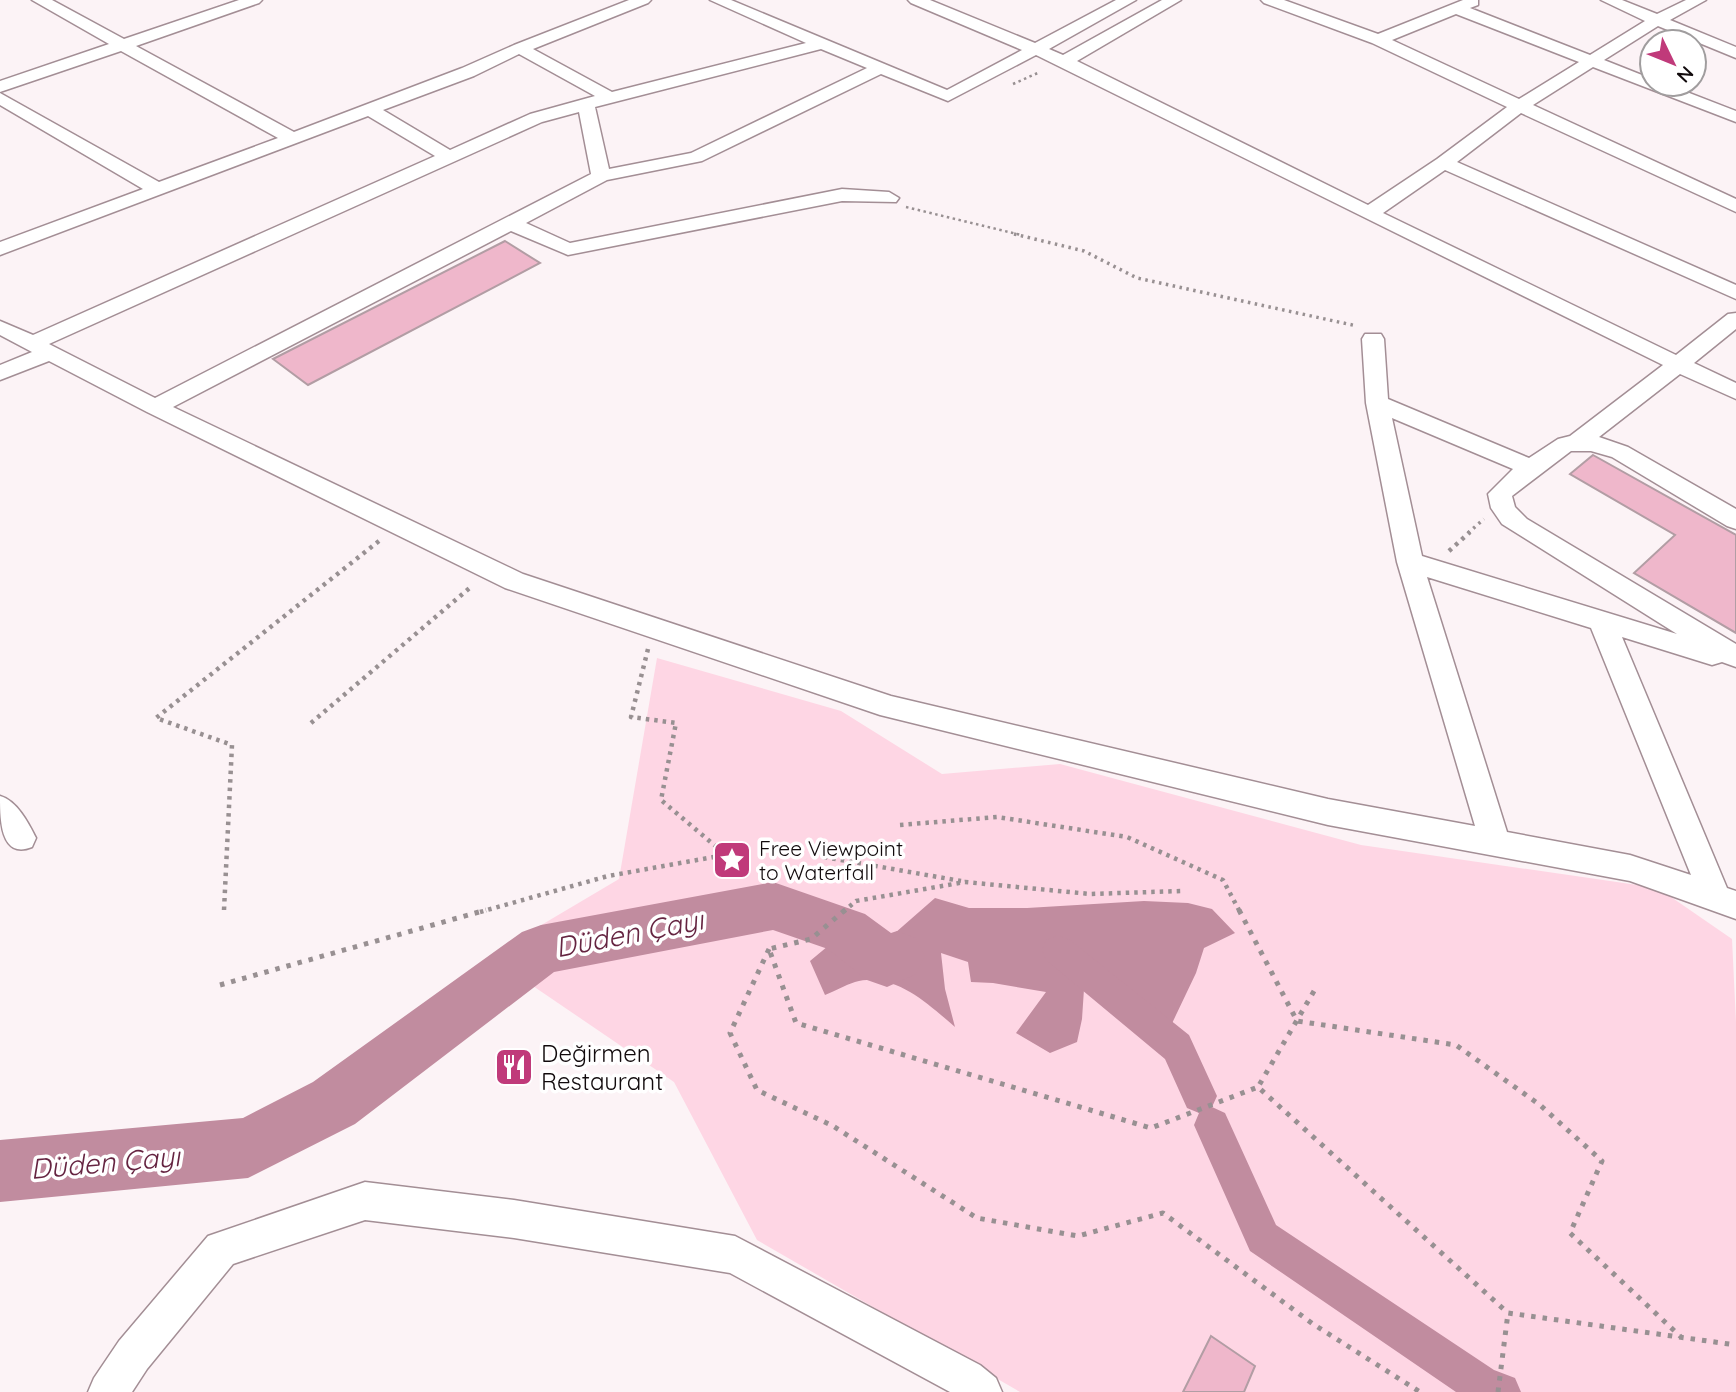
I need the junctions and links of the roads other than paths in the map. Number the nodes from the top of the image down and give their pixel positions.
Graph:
1 (40, 0) edge
2 (254, 0) edge
3 (602, 0) edge
4 (643, 0) edge
5 (718, 0) edge
6 (1128, 0) edge
7 (1173, 0) edge
8 (1269, 0) edge
9 (1310, 0) edge
10 (1478, 0) edge
11 (1609, 0) edge
12 (1698, 0) edge
13 (926, 2) edge
14 (621, 9) junction
15 (1293, 9) junction
16 (1457, 9) junction
17 (1657, 20) junction
18 (1378, 40) junction
19 (821, 44) junction
20 (121, 46) junction
21 (520, 48) junction
22 (1036, 49) junction
23 (1736, 53) edge
24 (1064, 61) junction
25 (1592, 61) junction
26 (878, 69) junction
27 (0, 87) edge
28 (0, 98) edge
29 (611, 98) junction
30 (586, 104) junction
31 (1518, 107) junction
32 (369, 109) junction
33 (1736, 117) edge
34 (290, 137) junction
35 (449, 157) junction
36 (1444, 163) junction
37 (601, 176) junction
38 (157, 189) junction
39 (889, 198) road end
40 (1736, 206) edge
41 (1370, 213) junction
42 (510, 223) junction
43 (0, 249) edge
44 (1736, 293) edge
45 (1736, 319) edge
46 (0, 327) edge
47 (1373, 339) road end
48 (42, 348) junction
49 (1676, 363) junction
50 (0, 373) edge
51 (1736, 392) edge
52 (1377, 403) junction
53 (155, 407) junction
54 (1578, 442) junction
55 (1531, 468) junction
56 (1736, 520) edge
57 (1420, 565) junction
58 (1602, 621) junction
59 (1736, 660) edge
60 (0, 808) edge
61 (21, 838) dead end
62 (1495, 843) junction
63 (1725, 901) edge
64 (108, 1392) edge
65 (982, 1392) edge

1 - 20 street
2 - 20 street
3 - 14 street
4 - 14 street
5 - 19 street
6 - 22 street
7 - 24 street
8 - 15 street
9 - 15 street
10 - 16 street
11 - 17 street
12 - 17 street
13 - 22 street
14 - 21 street
15 - 18 street
16 - 18 street
16 - 25 street
17 - 23 street
17 - 25 street
18 - 31 street
19 - 26 street
19 - 29 street
20 - 27 street
20 - 34 street
21 - 29 street
21 - 32 street
22 - 24 street
22 - 26 street
24 - 41 street
25 - 31 street
25 - 33 street
26 - 37 street
28 - 38 street
29 - 30 street
30 - 35 street
30 - 37 street
31 - 36 street
31 - 40 street
32 - 34 street
32 - 35 street
34 - 38 street
35 - 48 street
36 - 41 street
36 - 44 street
37 - 42 street
38 - 43 street
39 - 42 street
41 - 49 street
42 - 53 street
45 - 49 street
46 - 48 street
47 - 52 street
48 - 50 street
48 - 53 street
49 - 51 street
49 - 54 street
52 - 55 street
52 - 57 street
53 - 62 street
54 - 55 street
54 - 56 street
55 - 59 street
57 - 58 street
57 - 62 street
58 - 59 street
58 - 63 street
60 - 61 street
62 - 63 street
64 - 65 street

